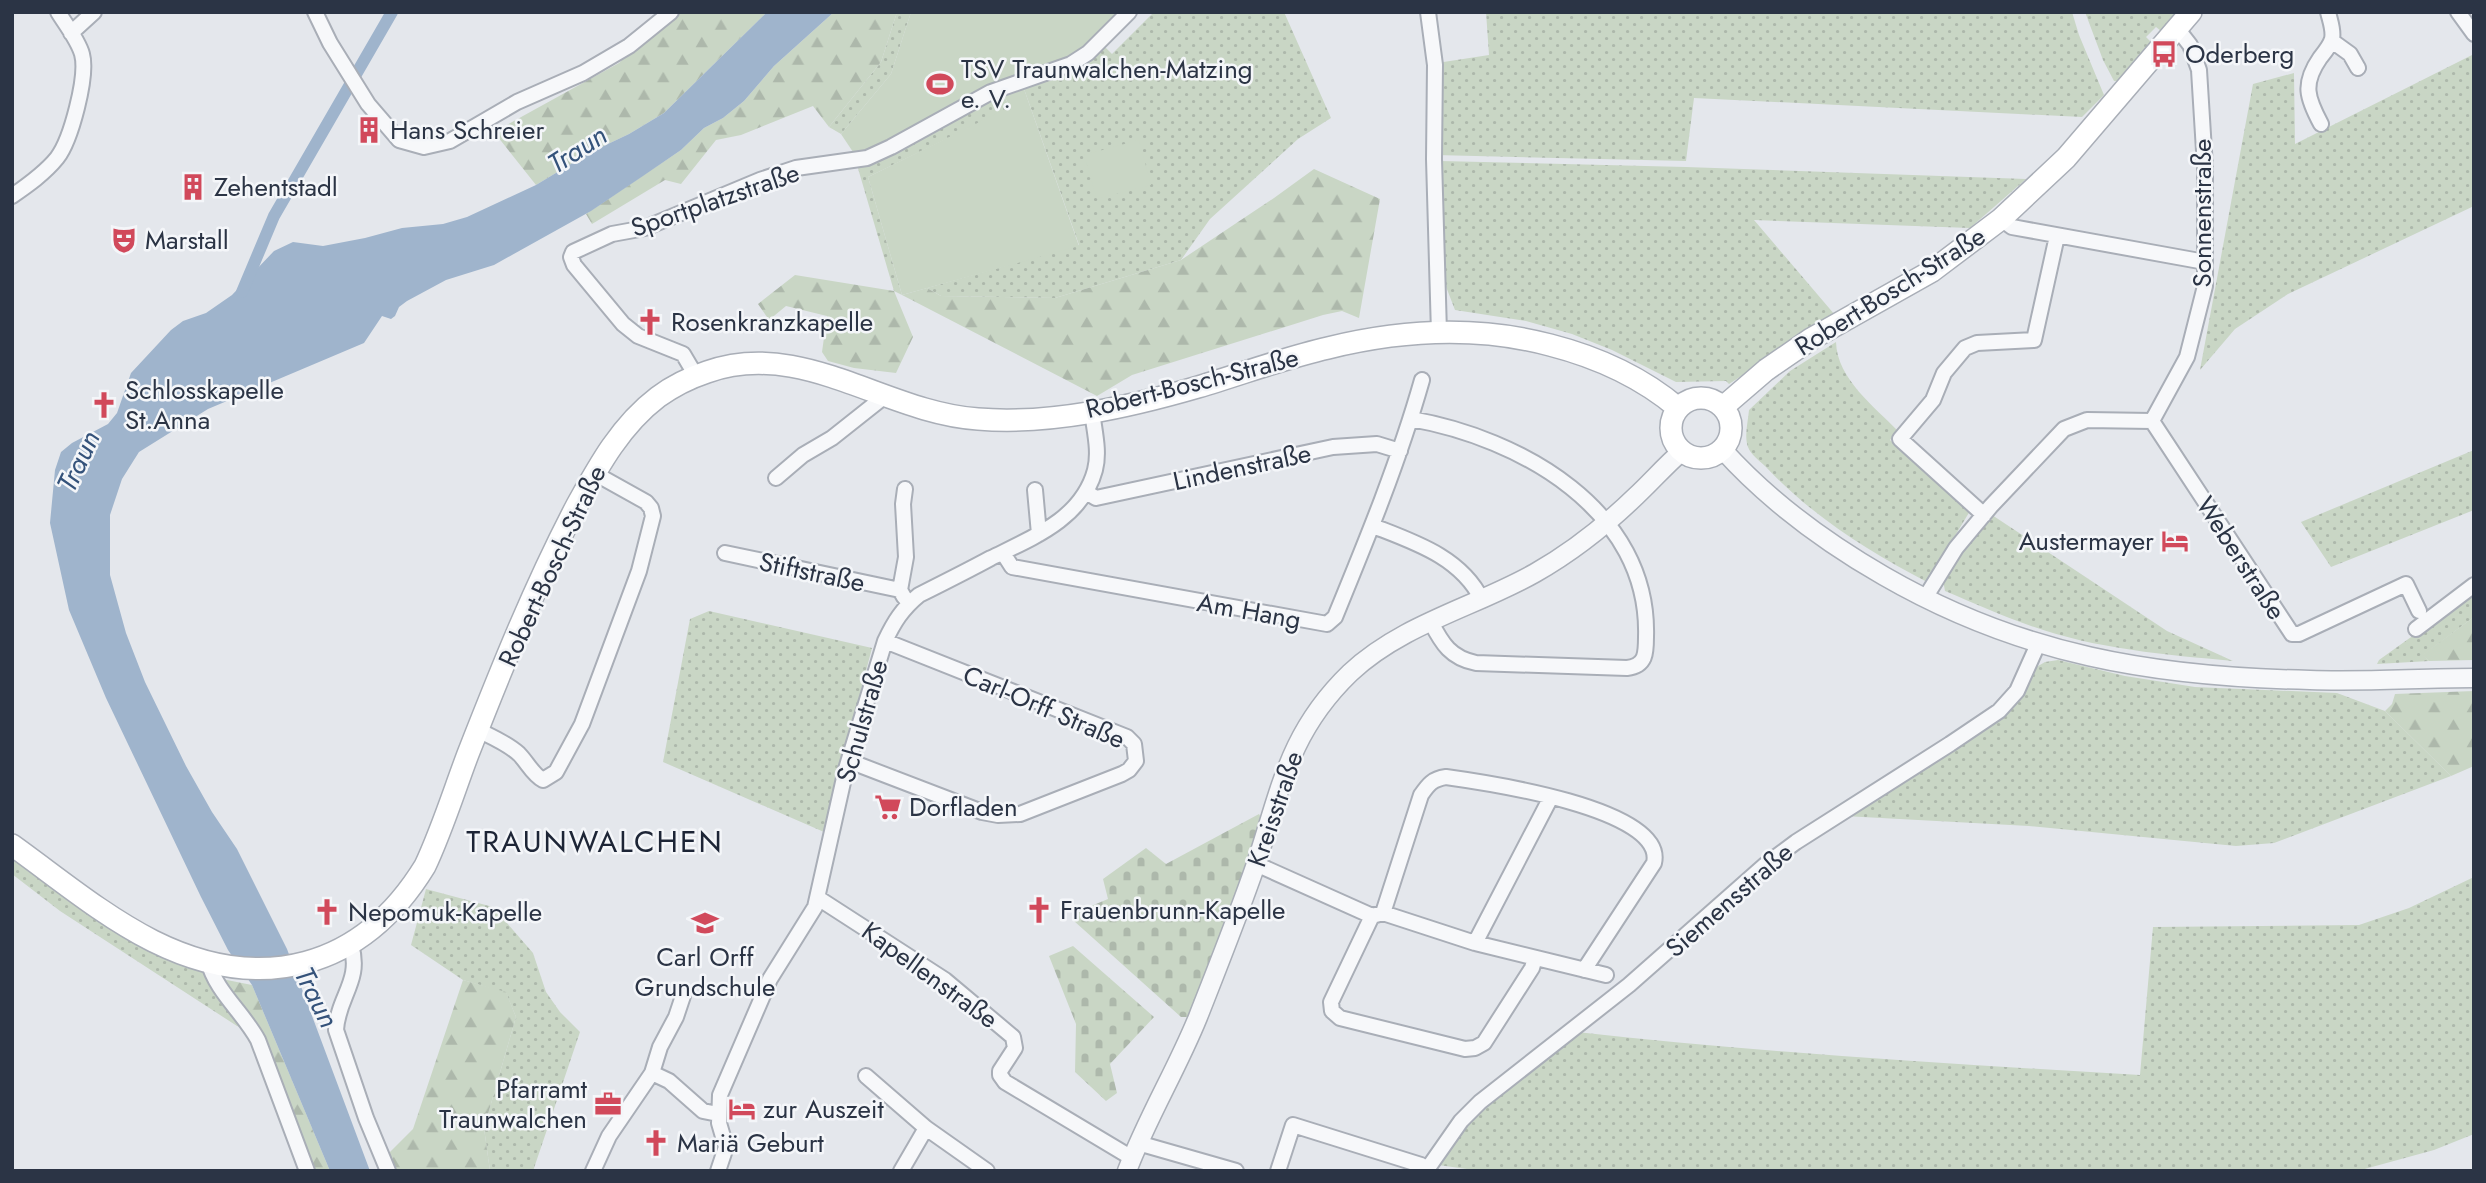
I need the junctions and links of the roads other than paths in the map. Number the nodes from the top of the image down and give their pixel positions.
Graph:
1 (58, 12) edge
2 (94, 12) edge
3 (315, 12) edge
4 (671, 12) edge
5 (1129, 12) edge
6 (1428, 12) edge
7 (2328, 12) edge
8 (2458, 12) edge
9 (2183, 20) edge
10 (71, 33) junction
11 (2474, 34) edge
12 (2332, 41) junction
13 (2358, 68) dead end
14 (2322, 124) dead end
15 (12, 196) edge
16 (2001, 219) junction
17 (2057, 236) junction
18 (2205, 261) junction
19 (1439, 333) junction
20 (696, 376) junction
21 (1422, 380) dead end
22 (885, 396) junction
23 (1723, 407) junction
24 (1678, 408) junction
25 (1092, 411) junction
26 (1411, 419) junction
27 (2152, 421) junction
28 (1723, 450) junction
29 (1400, 451) junction
30 (1681, 452) junction
31 (594, 473) junction
32 (776, 478) dead end
33 (905, 489) dead end
34 (1035, 490) dead end
35 (1086, 492) junction
36 (1984, 515) junction
37 (1606, 523) junction
38 (1373, 526) junction
39 (1039, 534) junction
40 (725, 553) dead end
41 (1003, 553) junction
42 (2474, 585) edge
43 (900, 590) junction
44 (1925, 598) junction
45 (1482, 600) junction
46 (908, 604) junction
47 (2419, 611) dead end
48 (1432, 622) junction
49 (2416, 629) dead end
50 (885, 641) junction
51 (2038, 645) junction
52 (2474, 678) edge
53 (478, 730) junction
54 (849, 761) junction
55 (1551, 797) junction
56 (12, 845) edge
57 (1256, 864) junction
58 (818, 898) junction
59 (1378, 915) junction
60 (1475, 943) junction
61 (351, 945) junction
62 (1535, 958) junction
63 (218, 963) junction
64 (1584, 970) junction
65 (1606, 975) dead end
66 (682, 996) dead end
67 (653, 1073) junction
68 (866, 1076) dead end
69 (718, 1114) junction
70 (926, 1128) junction
71 (1133, 1157) edge
72 (1426, 1170) edge
73 (307, 1171) edge
74 (388, 1171) edge
75 (593, 1171) edge
76 (719, 1171) edge
77 (901, 1171) edge
78 (987, 1171) edge
79 (1236, 1171) edge
80 (1278, 1171) edge

1 - 10 street
2 - 10 street
3 - 4 street
5 - 20 street, Sportplatzstraße
6 - 19 street
7 - 12 street
8 - 11 street
9 - 16 main road, Robert-Bosch-Straße
9 - 18 street, Sonnenstraße
10 - 15 street
12 - 13 street
12 - 14 street
16 - 17 street
16 - 23 main road, Robert-Bosch-Straße
17 - 18 street
17 - 36 street
18 - 27 street, Sonnenstraße
19 - 24 main road, Robert-Bosch-Straße
19 - 25 main road, Robert-Bosch-Straße
20 - 22 main road, Robert-Bosch-Straße
20 - 31 main road, Robert-Bosch-Straße
21 - 26 street, Am Hang
22 - 25 main road, Robert-Bosch-Straße
22 - 32 street
23 - 24 main road
23 - 28 main road
24 - 30 main road
25 - 35 street, Schulstraße
26 - 29 street, Am Hang
26 - 37 street
27 - 36 street
27 - 47 street, Weberstraße
28 - 30 main road
28 - 44 street
29 - 35 street, Lindenstraße
29 - 38 street, Am Hang
30 - 37 street, Kreisstraße
31 - 53 main road, Robert-Bosch-Straße
31 - 53 street
33 - 43 street
34 - 39 street
35 - 39 street, Schulstraße
36 - 44 street
37 - 45 street, Kreisstraße
37 - 48 street
38 - 41 street, Am Hang
38 - 45 street
39 - 41 street, Schulstraße
40 - 43 street, Stiftstraße
41 - 46 street, Schulstraße
42 - 49 street
43 - 46 street
44 - 51 street
45 - 48 street, Kreisstraße
46 - 50 street, Schulstraße
48 - 57 street, Kreisstraße
50 - 54 street, Schulstraße
50 - 54 street, Carl-Orff Straße
51 - 52 street
51 - 72 street, Siemensstraße
53 - 61 main road, Robert-Bosch-Straße
54 - 58 street, Schulstraße
55 - 59 street
55 - 60 street
55 - 64 street
56 - 63 main road, Robert-Bosch-Straße
57 - 59 street
57 - 71 street, Kreisstraße
58 - 69 street, Schulstraße
58 - 71 street, Kapellenstraße
59 - 60 street
59 - 62 street
60 - 62 street
61 - 63 main road, Robert-Bosch-Straße
61 - 74 street
62 - 64 street
63 - 73 street
64 - 65 street
66 - 67 street
67 - 69 street
67 - 75 street
68 - 70 street
69 - 76 street
70 - 77 street
70 - 78 street
71 - 79 street
72 - 80 street

